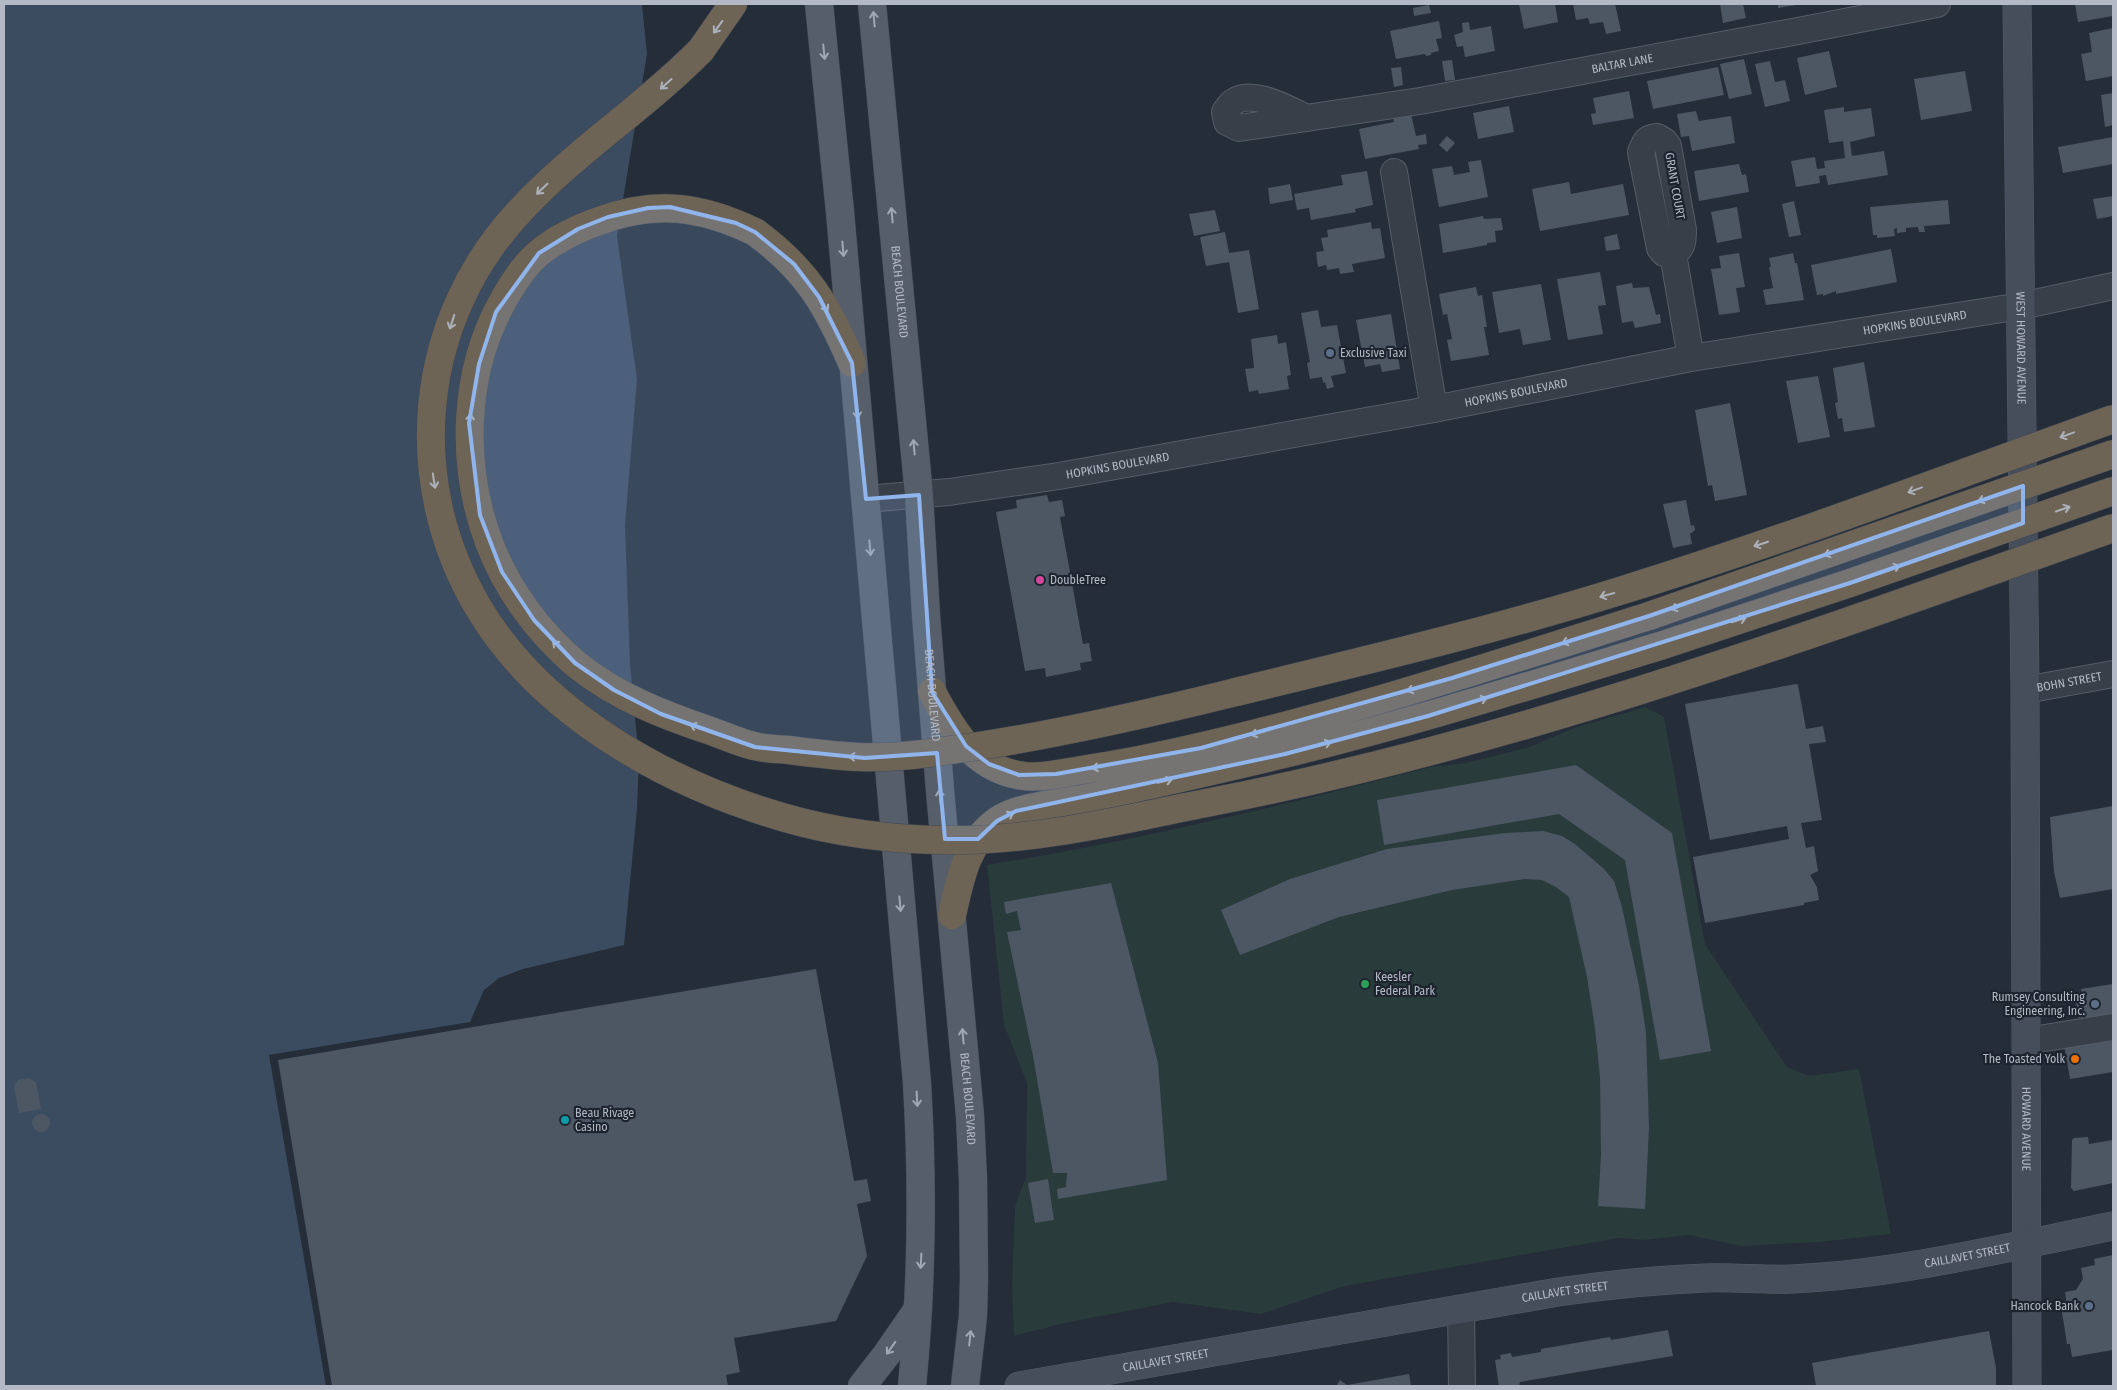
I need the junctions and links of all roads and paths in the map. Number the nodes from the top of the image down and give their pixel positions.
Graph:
1 (733, 4) edge
2 (820, 4) edge
3 (872, 4) edge
4 (1937, 4) edge
5 (2017, 4) edge
6 (1307, 118) dead end
7 (1394, 172) dead end
8 (1673, 254) dead end
9 (2113, 286) edge
10 (2020, 306) junction
11 (1691, 358) junction
12 (852, 363) junction
13 (1434, 409) junction
14 (2113, 419) edge
15 (2113, 454) edge
16 (2113, 491) edge
17 (919, 495) junction
18 (866, 499) junction
19 (2113, 528) edge
20 (2113, 674) edge
21 (2026, 690) junction
22 (932, 692) junction
23 (952, 915) junction
24 (2113, 1027) edge
25 (2027, 1041) junction
26 (2113, 1226) edge
27 (2026, 1243) junction
28 (918, 1307) junction
29 (1461, 1310) junction
30 (862, 1386) edge
31 (912, 1386) edge
32 (965, 1386) edge
33 (1019, 1386) edge
34 (1462, 1386) edge
35 (2027, 1386) edge

1 -> 19 highway, bridge
2 -> 12 main road
17 -> 3 main road, BEACH BOULEVARD
4 - 6 street, BALTAR LANE
5 - 10 main road, WEST HOWARD AVENUE
7 - 13 street
8 - 11 street
9 - 10 street, HOPKINS BOULEVARD
10 - 11 street, HOPKINS BOULEVARD
10 - 21 main road, WEST HOWARD AVENUE
11 - 13 street, HOPKINS BOULEVARD
14 -> 12 highway, bridge
12 -> 18 main road
13 - 17 street, HOPKINS BOULEVARD
15 -> 22 highway, bridge
23 -> 16 highway, bridge
17 - 18 street, HOPKINS BOULEVARD
17 - 22 main road, BEACH BOULEVARD
18 -> 28 main road
20 - 21 street, BOHN STREET
21 - 25 main road, HOWARD AVENUE
23 -> 22 main road, BEACH BOULEVARD
32 -> 23 main road, BEACH BOULEVARD
24 - 25 street
25 - 27 main road, HOWARD AVENUE
26 - 27 main road, CAILLAVET STREET
27 - 29 main road, CAILLAVET STREET
27 - 35 main road, HOWARD AVENUE
28 -> 30 main road
28 - 31 main road
29 - 33 main road, CAILLAVET STREET
29 - 34 street

